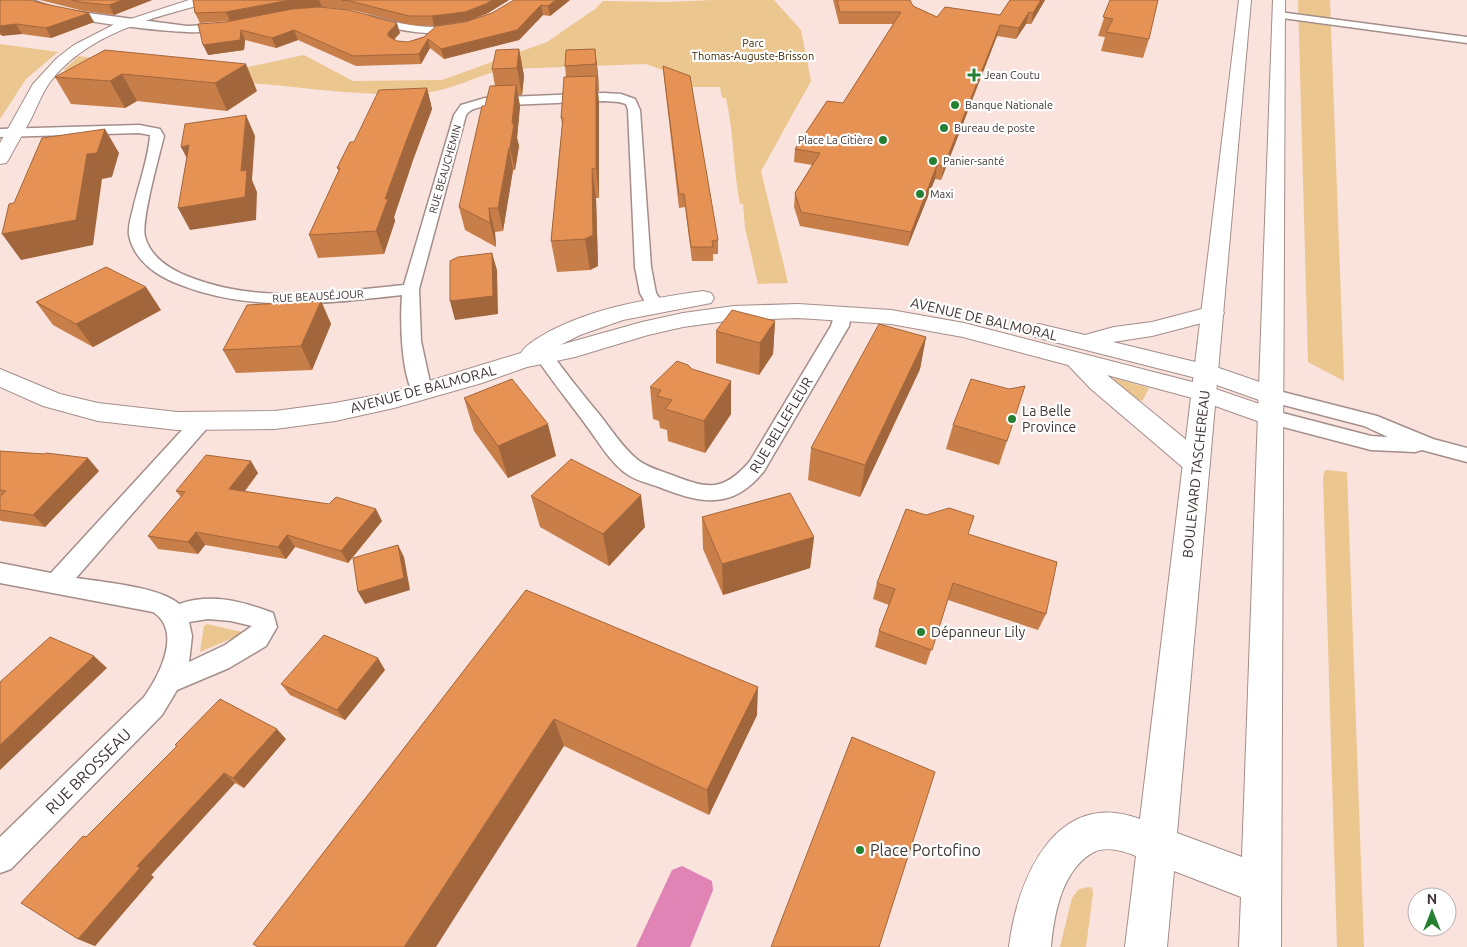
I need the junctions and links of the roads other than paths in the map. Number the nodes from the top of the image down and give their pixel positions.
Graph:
1 (18, 0) edge
2 (204, 0) edge
3 (1245, 0) edge
4 (1279, 7) edge
5 (360, 17) edge
6 (133, 22) junction
7 (242, 24) edge
8 (471, 25) edge
9 (411, 30) junction
10 (435, 31) junction
11 (402, 38) dead end
12 (1467, 40) edge
13 (426, 42) edge
14 (7, 133) edge
15 (0, 159) edge
16 (411, 289) junction
17 (655, 305) junction
18 (842, 313) junction
19 (1213, 313) junction
20 (1080, 351) junction
21 (535, 355) junction
22 (0, 377) edge
23 (1205, 383) junction
24 (422, 392) junction
25 (1271, 406) junction
26 (201, 422) junction
27 (1467, 455) edge
28 (1196, 463) junction
29 (0, 573) edge
30 (56, 584) junction
31 (175, 616) junction
32 (170, 680) junction
33 (1157, 844) junction
34 (0, 858) edge
35 (1262, 885) junction
36 (1030, 947) edge
37 (1146, 947) edge
38 (1260, 947) edge

1 - 6 street
2 - 6 main road
3 - 19 main road, BOULEVARD TASCHEREAU
4 - 12 street
4 - 25 main road
5 - 9 street
6 - 7 street
6 - 14 main road
8 - 10 street
9 - 10 street
9 - 11 street
10 - 13 street
14 - 15 main road
14 - 16 street, RUE BEAUSÉJOUR
16 - 17 street, RUE BEAUCHEMIN
16 - 24 street, RUE BEAUCHEMIN
17 - 20 main road, AVENUE DE BALMORAL
17 - 21 main road, AVENUE DE BALMORAL
18 - 20 main road, AVENUE DE BALMORAL
18 - 21 main road, AVENUE DE BALMORAL
18 - 21 street, RUE BELLEFLEUR
19 - 20 main road
19 - 23 main road, BOULEVARD TASCHEREAU
20 - 23 main road, AVENUE DE BALMORAL
20 - 28 main road
21 - 24 main road, AVENUE DE BALMORAL
22 - 26 main road, AVENUE DE BALMORAL
23 - 25 main road, AVENUE DE BALMORAL
23 - 28 main road, BOULEVARD TASCHEREAU
24 - 26 main road, AVENUE DE BALMORAL
25 - 27 street
25 - 35 main road
26 - 30 street
28 - 33 main road, BOULEVARD TASCHEREAU
29 - 30 street
30 - 31 street
31 - 32 street, RUE BROSSEAU
31 - 32 street
32 - 34 street, RUE BROSSEAU
33 - 35 main road
33 - 36 main road
33 - 37 main road, BOULEVARD TASCHEREAU
35 - 38 main road

